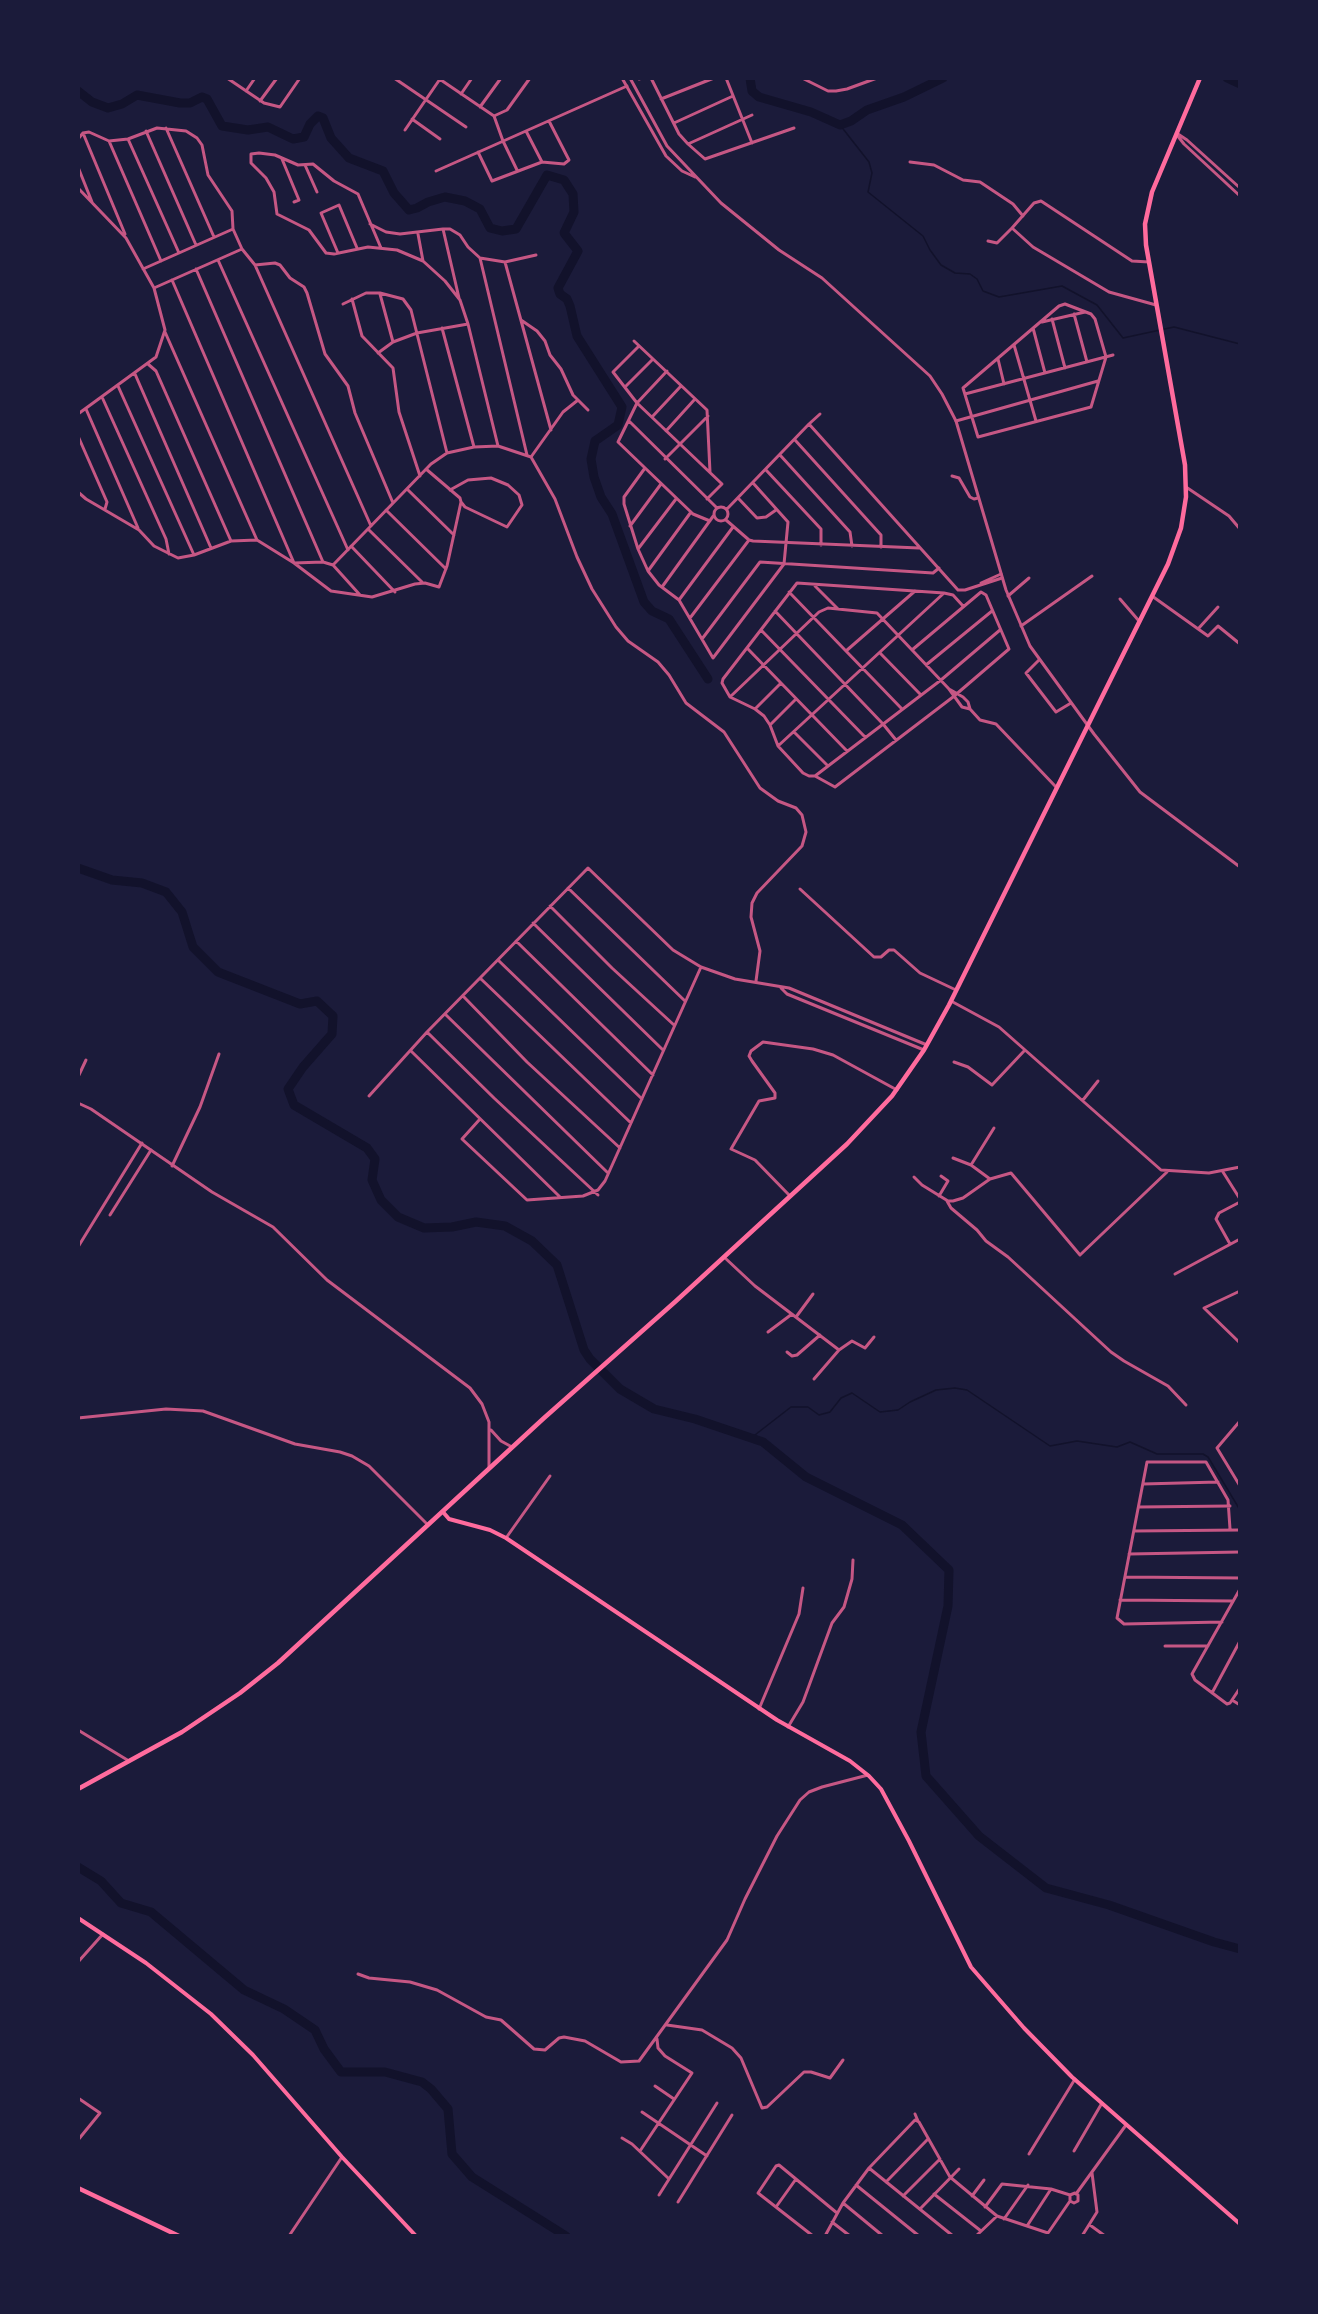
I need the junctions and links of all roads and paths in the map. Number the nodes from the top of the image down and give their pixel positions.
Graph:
1 (229, 78) edge
2 (255, 78) edge
3 (277, 78) edge
4 (300, 78) edge
5 (394, 78) edge
6 (439, 78) edge
7 (472, 78) edge
8 (501, 78) edge
9 (533, 78) edge
10 (622, 78) edge
11 (630, 78) edge
12 (651, 78) edge
13 (714, 78) edge
14 (726, 78) edge
15 (802, 78) edge
16 (877, 78) edge
17 (1200, 78) edge
18 (865, 80) edge
19 (627, 86) junction
20 (246, 91) junction
21 (461, 94) junction
22 (733, 96) junction
23 (661, 99) junction
24 (425, 100) junction
25 (260, 101) junction
26 (480, 107) junction
27 (752, 115) dead end
28 (494, 116) junction
29 (412, 119) junction
30 (742, 119) junction
31 (549, 121) junction
32 (674, 123) junction
33 (466, 127) dead end
34 (166, 128) junction
35 (794, 128) dead end
36 (405, 130) dead end
37 (146, 131) junction
38 (526, 131) junction
39 (83, 133) junction
40 (1176, 134) junction
41 (78, 139) edge
42 (128, 139) junction
43 (440, 139) dead end
44 (109, 141) junction
45 (503, 141) junction
46 (752, 143) junction
47 (688, 144) junction
48 (478, 152) junction
49 (281, 158) junction
50 (542, 162) junction
51 (910, 162) dead end
52 (305, 165) junction
53 (78, 168) edge
54 (518, 170) junction
55 (436, 171) dead end
56 (696, 177) junction
57 (78, 188) edge
58 (1240, 188) edge
59 (316, 192) dead end
60 (1240, 196) edge
61 (294, 202) dead end
62 (93, 204) junction
63 (1023, 216) junction
64 (370, 224) junction
65 (1012, 228) junction
66 (233, 229) junction
67 (443, 230) junction
68 (418, 234) junction
69 (214, 237) junction
70 (126, 238) junction
71 (988, 241) dead end
72 (196, 245) junction
73 (381, 248) junction
74 (242, 249) junction
75 (357, 249) junction
76 (179, 253) junction
77 (338, 253) junction
78 (536, 255) dead end
79 (480, 258) junction
80 (218, 260) junction
81 (161, 261) junction
82 (423, 261) junction
83 (505, 262) junction
84 (1149, 262) junction
85 (255, 265) junction
86 (143, 269) junction
87 (196, 269) junction
88 (172, 280) junction
89 (154, 288) junction
90 (380, 293) junction
91 (352, 299) junction
92 (460, 300) junction
93 (343, 304) dead end
94 (1158, 309) junction
95 (1087, 311) junction
96 (1074, 314) junction
97 (519, 319) junction
98 (1052, 319) junction
99 (1040, 322) junction
100 (468, 324) junction
101 (442, 328) junction
102 (1033, 328) junction
103 (165, 330) junction
104 (417, 333) junction
105 (634, 341) dead end
106 (393, 342) junction
107 (1014, 344) junction
108 (639, 346) junction
109 (378, 353) junction
110 (1113, 355) dead end
111 (1106, 357) junction
112 (653, 359) junction
113 (997, 359) junction
114 (1087, 362) junction
115 (148, 364) junction
116 (1065, 368) junction
117 (667, 372) junction
118 (1045, 373) junction
119 (135, 374) junction
120 (1024, 378) junction
121 (1098, 381) junction
122 (1004, 384) junction
123 (118, 386) junction
124 (682, 386) junction
125 (625, 387) junction
126 (965, 394) junction
127 (102, 397) junction
128 (696, 399) junction
129 (578, 400) junction
130 (1030, 400) junction
131 (637, 403) junction
132 (86, 409) junction
133 (588, 410) dead end
134 (78, 414) edge
135 (820, 414) dead end
136 (708, 416) junction
137 (971, 416) junction
138 (652, 417) junction
139 (956, 420) junction
140 (629, 421) junction
141 (1036, 421) junction
142 (809, 424) junction
143 (551, 430) junction
144 (666, 431) junction
145 (78, 436) edge
146 (795, 440) junction
147 (680, 444) junction
148 (498, 446) junction
149 (474, 447) junction
150 (447, 453) junction
151 (780, 455) junction
152 (529, 456) junction
153 (665, 459) junction
154 (645, 468) junction
155 (426, 469) junction
156 (766, 470) junction
157 (710, 474) junction
158 (420, 476) junction
159 (952, 476) dead end
160 (753, 483) junction
161 (661, 484) junction
162 (1186, 487) junction
163 (407, 489) junction
164 (450, 490) junction
165 (78, 492) edge
166 (738, 498) junction
167 (978, 498) junction
168 (676, 499) junction
169 (707, 499) junction
170 (461, 502) junction
171 (393, 503) junction
172 (717, 508) junction
173 (727, 509) junction
174 (104, 510) junction
175 (386, 510) junction
176 (777, 510) junction
177 (690, 512) junction
178 (714, 515) junction
179 (726, 519) junction
180 (710, 520) junction
181 (630, 526) junction
182 (734, 526) junction
183 (370, 527) junction
184 (1240, 529) edge
185 (139, 530) junction
186 (454, 535) junction
187 (257, 540) junction
188 (749, 540) junction
189 (231, 541) junction
190 (786, 544) junction
191 (821, 545) junction
192 (852, 546) junction
193 (881, 547) junction
194 (350, 548) junction
195 (920, 548) junction
196 (211, 549) junction
197 (638, 549) junction
198 (169, 554) junction
199 (194, 555) junction
200 (323, 562) junction
201 (294, 563) junction
202 (784, 564) junction
203 (333, 565) junction
204 (939, 568) junction
205 (446, 569) junction
206 (648, 571) junction
207 (1001, 574) junction
208 (1092, 576) dead end
209 (1002, 578) junction
210 (1029, 578) dead end
211 (424, 584) junction
212 (814, 584) junction
213 (979, 585) junction
214 (662, 587) junction
215 (915, 591) junction
216 (395, 592) junction
217 (789, 592) junction
218 (944, 593) junction
219 (361, 596) junction
220 (1008, 596) junction
221 (1152, 596) junction
222 (1120, 599) dead end
223 (679, 600) junction
224 (963, 606) junction
225 (1218, 607) dead end
226 (838, 609) junction
227 (992, 610) junction
228 (775, 611) junction
229 (814, 617) junction
230 (690, 618) junction
231 (883, 619) junction
232 (1139, 621) junction
233 (1021, 626) junction
234 (761, 630) junction
235 (1000, 630) junction
236 (1198, 630) junction
237 (796, 633) junction
238 (898, 636) junction
239 (702, 639) junction
240 (1240, 644) edge
241 (747, 648) junction
242 (779, 649) junction
243 (912, 650) junction
244 (846, 651) junction
245 (880, 653) junction
246 (1039, 660) junction
247 (763, 665) junction
248 (926, 665) junction
249 (863, 668) junction
250 (941, 680) junction
251 (781, 683) junction
252 (845, 684) junction
253 (949, 689) junction
254 (957, 693) junction
255 (921, 695) junction
256 (730, 697) junction
257 (953, 697) junction
258 (796, 699) junction
259 (829, 700) junction
260 (1071, 703) junction
261 (755, 709) junction
262 (902, 709) junction
263 (970, 709) junction
264 (812, 715) junction
265 (883, 724) junction
266 (770, 725) junction
267 (1087, 725) junction
268 (794, 732) junction
269 (866, 737) junction
270 (896, 740) junction
271 (778, 746) junction
272 (847, 751) junction
273 (828, 766) junction
274 (815, 776) junction
275 (1056, 787) junction
276 (1240, 867) edge
277 (568, 888) junction
278 (800, 889) dead end
279 (550, 906) junction
280 (533, 923) junction
281 (516, 941) junction
282 (498, 960) junction
283 (701, 967) junction
284 (480, 978) junction
285 (756, 981) junction
286 (781, 988) junction
287 (956, 990) junction
288 (463, 996) junction
289 (951, 1001) junction
290 (686, 1002) junction
291 (445, 1014) junction
292 (675, 1026) junction
293 (427, 1032) junction
294 (926, 1048) junction
295 (1025, 1050) junction
296 (411, 1051) junction
297 (663, 1051) junction
298 (219, 1054) dead end
299 (86, 1060) dead end
300 (954, 1062) dead end
301 (653, 1075) junction
302 (78, 1077) edge
303 (1098, 1081) dead end
304 (897, 1090) junction
305 (369, 1096) dead end
306 (642, 1099) junction
307 (1083, 1100) junction
308 (78, 1103) edge
309 (480, 1119) junction
310 (631, 1124) junction
311 (994, 1128) dead end
312 (142, 1143) junction
313 (620, 1148) junction
314 (151, 1150) junction
315 (953, 1158) dead end
316 (971, 1165) junction
317 (172, 1166) junction
318 (1240, 1167) edge
319 (1168, 1171) junction
320 (1223, 1172) junction
321 (609, 1173) junction
322 (941, 1176) dead end
323 (914, 1177) dead end
324 (990, 1179) junction
325 (595, 1194) junction
326 (790, 1196) junction
327 (939, 1196) junction
328 (560, 1197) junction
329 (946, 1199) junction
330 (1240, 1200) edge
331 (110, 1215) dead end
332 (1240, 1239) edge
333 (1230, 1244) junction
334 (78, 1247) edge
335 (724, 1257) junction
336 (1175, 1274) dead end
337 (1240, 1291) edge
338 (813, 1294) dead end
339 (792, 1314) junction
340 (796, 1317) junction
341 (768, 1332) dead end
342 (820, 1335) junction
343 (874, 1338) dead end
344 (1240, 1343) edge
345 (839, 1350) junction
346 (787, 1352) dead end
347 (814, 1379) dead end
348 (1186, 1405) dead end
349 (78, 1418) edge
350 (1240, 1420) edge
351 (490, 1428) junction
352 (512, 1447) junction
353 (489, 1469) junction
354 (550, 1476) dead end
355 (1239, 1481) edge
356 (1218, 1482) junction
357 (1143, 1484) junction
358 (1240, 1486) edge
359 (1230, 1506) junction
360 (1138, 1507) junction
361 (442, 1512) junction
362 (428, 1526) junction
363 (1230, 1529) junction
364 (1240, 1530) edge
365 (1134, 1531) junction
366 (506, 1538) junction
367 (1240, 1552) edge
368 (1129, 1554) junction
369 (853, 1560) dead end
370 (1125, 1577) junction
371 (1240, 1578) edge
372 (803, 1588) dead end
373 (1240, 1589) edge
374 (1120, 1600) junction
375 (1233, 1601) junction
376 (1222, 1622) junction
377 (1240, 1641) edge
378 (1165, 1646) dead end
379 (1208, 1646) junction
380 (1240, 1688) edge
381 (1212, 1693) junction
382 (1232, 1700) junction
383 (1240, 1705) edge
384 (759, 1709) junction
385 (788, 1727) junction
386 (78, 1730) edge
387 (129, 1761) junction
388 (868, 1775) junction
389 (78, 1789) edge
390 (78, 1918) edge
391 (103, 1934) junction
392 (78, 1962) edge
393 (358, 1974) dead end
394 (667, 2025) junction
395 (657, 2039) junction
396 (843, 2060) dead end
397 (1075, 2079) junction
398 (655, 2086) dead end
399 (78, 2098) edge
400 (674, 2099) junction
401 (717, 2103) dead end
402 (1102, 2103) junction
403 (642, 2112) dead end
404 (915, 2114) dead end
405 (732, 2115) dead end
406 (918, 2121) junction
407 (658, 2123) junction
408 (1126, 2125) junction
409 (622, 2138) dead end
410 (928, 2139) junction
411 (78, 2140) edge
412 (689, 2146) junction
413 (640, 2151) junction
414 (1074, 2151) dead end
415 (1029, 2154) dead end
416 (707, 2156) junction
417 (342, 2157) junction
418 (939, 2159) junction
419 (869, 2168) junction
420 (959, 2169) dead end
421 (1092, 2172) junction
422 (950, 2177) junction
423 (669, 2178) junction
424 (796, 2179) junction
425 (984, 2180) dead end
426 (886, 2182) junction
427 (856, 2185) junction
428 (1028, 2185) junction
429 (78, 2188) edge
430 (1051, 2189) junction
431 (934, 2194) junction
432 (1076, 2194) junction
433 (659, 2195) dead end
434 (1070, 2195) junction
435 (903, 2196) junction
436 (972, 2196) junction
437 (1070, 2201) junction
438 (678, 2202) dead end
439 (843, 2203) junction
440 (776, 2207) junction
441 (985, 2207) junction
442 (920, 2209) junction
443 (837, 2212) junction
444 (997, 2216) junction
445 (1004, 2219) junction
446 (832, 2222) junction
447 (1240, 2224) edge
448 (1090, 2225) junction
449 (1027, 2226) junction
450 (981, 2232) junction
451 (179, 2236) edge
452 (289, 2236) edge
453 (416, 2236) edge
454 (813, 2236) edge
455 (825, 2236) edge
456 (850, 2236) edge
457 (883, 2236) edge
458 (919, 2236) edge
459 (953, 2236) edge
460 (976, 2236) edge
461 (1082, 2236) edge
462 (1105, 2236) edge

1 - 20 street
2 - 20 street
3 - 25 street
4 - 25 street
5 - 24 street
6 - 21 street
6 - 24 street
7 - 21 street
8 - 26 street
9 - 28 street
10 - 19 street
11 - 56 street
12 - 23 street
13 - 23 street
14 - 22 street
15 - 18 street
16 - 18 street
17 - 40 main road
19 - 31 street
19 - 56 street
20 - 25 street
21 - 26 street
22 - 30 street
22 - 32 street
23 - 32 street
24 - 29 street
24 - 33 street
26 - 28 street
27 - 30 street
28 - 45 street
29 - 36 street
29 - 43 street
30 - 46 street
30 - 47 street
31 - 38 street
31 - 50 street
32 - 47 street
34 - 37 street
34 - 66 street
34 - 69 street
35 - 46 street
37 - 42 street
37 - 72 street
38 - 45 street
38 - 50 street
39 - 41 street
39 - 44 street
39 - 70 street
40 - 58 street
40 - 60 street
40 - 84 main road
42 - 44 street
42 - 76 street
44 - 81 street
45 - 48 street
45 - 54 street
46 - 47 street
48 - 54 street
48 - 55 street
49 - 52 street
49 - 61 street
49 - 77 street
50 - 54 street
51 - 63 street
52 - 59 street
52 - 64 street
53 - 62 street
56 - 139 street
57 - 62 street
62 - 70 street
63 - 65 street
63 - 84 street
64 - 68 street
64 - 73 street
65 - 71 street
65 - 94 street
66 - 69 street
66 - 74 street
67 - 68 street
67 - 79 street
67 - 92 street
68 - 82 street
69 - 72 street
70 - 86 street
72 - 76 street
73 - 75 street
73 - 82 street
74 - 80 street
74 - 85 street
75 - 77 street
75 - 77 street
76 - 81 street
78 - 83 street
79 - 83 street
79 - 152 street
80 - 87 street
80 - 194 street
81 - 86 street
82 - 92 street
83 - 97 street
84 - 94 main road
85 - 171 street
85 - 183 street
86 - 89 street
87 - 88 street
87 - 200 street
88 - 89 street
88 - 201 street
89 - 103 street
90 - 91 street
90 - 104 street
90 - 106 street
91 - 93 street
91 - 109 street
92 - 100 street
94 - 162 main road
95 - 96 street
95 - 99 street
95 - 111 street
96 - 98 street
96 - 114 street
97 - 129 street
97 - 143 street
98 - 99 street
98 - 116 street
99 - 102 street
100 - 101 street
100 - 148 street
101 - 104 street
101 - 149 street
102 - 107 street
102 - 118 street
103 - 115 street
103 - 187 street
104 - 106 street
104 - 150 street
105 - 108 street
106 - 109 street
107 - 113 street
107 - 120 street
108 - 112 street
108 - 125 street
109 - 158 street
110 - 111 street
111 - 114 street
111 - 121 street
112 - 117 street
112 - 125 street
113 - 122 street
113 - 126 street
114 - 116 street
115 - 119 street
115 - 189 street
116 - 118 street
117 - 124 street
117 - 131 street
118 - 120 street
119 - 123 street
119 - 196 street
120 - 122 street
120 - 130 street
121 - 130 street
121 - 141 street
122 - 126 street
123 - 127 street
123 - 199 street
124 - 128 street
124 - 138 street
125 - 131 street
126 - 137 street
127 - 132 street
127 - 198 street
128 - 136 street
128 - 144 street
129 - 133 street
129 - 143 street
130 - 137 street
130 - 141 street
131 - 138 street
131 - 140 street
132 - 134 street
132 - 185 street
135 - 142 street
136 - 147 street
136 - 157 street
137 - 139 street
137 - 141 street
138 - 144 street
139 - 167 street
140 - 153 street
140 - 154 street
142 - 146 street
142 - 195 street
143 - 152 street
144 - 147 street
145 - 174 street
146 - 151 street
146 - 193 street
147 - 153 street
147 - 157 street
148 - 149 street
148 - 152 street
149 - 150 street
150 - 155 street
151 - 156 street
151 - 192 street
152 - 285 street
153 - 169 street
154 - 161 street
154 - 181 street
155 - 158 street
155 - 164 street
156 - 160 street
156 - 191 street
157 - 169 street
158 - 163 street
159 - 167 street
160 - 166 street
160 - 176 street
161 - 168 street
161 - 181 street
162 - 184 street
162 - 221 main road
163 - 171 street
163 - 186 street
164 - 170 street
164 - 170 street
165 - 174 street
166 - 173 street
166 - 176 street
167 - 207 street
168 - 177 street
168 - 197 street
169 - 172 street
170 - 186 street
171 - 175 street
172 - 173 street
172 - 178 street
173 - 179 street
174 - 185 street
175 - 183 street
175 - 205 street
176 - 190 street
177 - 180 street
177 - 206 street
178 - 179 street
178 - 180 street
179 - 182 street
180 - 214 street
181 - 197 street
182 - 188 street
182 - 223 street
183 - 194 street
183 - 211 street
185 - 198 street
186 - 205 street
187 - 189 street
187 - 201 street
188 - 190 street
188 - 230 street
189 - 196 street
190 - 191 street
190 - 202 street
191 - 192 street
192 - 193 street
193 - 195 street
194 - 203 street
194 - 216 street
195 - 204 street
196 - 199 street
197 - 206 street
198 - 199 street
200 - 201 street
200 - 203 street
201 - 219 street
202 - 204 street
202 - 239 street
202 - 239 street
203 - 219 street
204 - 213 street
205 - 211 street
206 - 214 street
207 - 209 street
207 - 213 street
208 - 233 street
209 - 213 street
209 - 220 street
210 - 220 street
211 - 216 street
212 - 215 street
212 - 217 street
212 - 226 street
214 - 223 street
215 - 218 street
215 - 231 street
216 - 219 street
217 - 228 street
217 - 229 street
218 - 224 street
218 - 238 street
220 - 233 street
221 - 232 main road
221 - 236 street
222 - 232 street
223 - 230 street
224 - 227 street
224 - 243 street
225 - 236 street
226 - 229 street
226 - 231 street
227 - 235 street
227 - 248 street
228 - 234 street
228 - 237 street
229 - 237 street
229 - 244 street
230 - 239 street
231 - 238 street
231 - 244 street
232 - 267 main road
233 - 246 street
234 - 241 street
234 - 242 street
235 - 250 street
235 - 254 street
236 - 240 street
237 - 242 street
237 - 252 street
238 - 243 street
238 - 245 street
241 - 247 street
241 - 256 street
242 - 247 street
242 - 259 street
243 - 248 street
244 - 249 street
245 - 249 street
245 - 255 street
246 - 260 street
246 - 260 street
247 - 251 street
247 - 256 street
248 - 250 street
249 - 252 street
249 - 262 street
250 - 253 street
250 - 255 street
251 - 258 street
251 - 261 street
252 - 259 street
252 - 265 street
253 - 254 street
253 - 257 street
254 - 257 street
254 - 263 street
255 - 262 street
256 - 261 street
257 - 263 street
257 - 270 street
258 - 264 street
258 - 266 street
259 - 264 street
259 - 269 street
260 - 267 street
261 - 266 street
262 - 265 street
263 - 275 street
264 - 268 street
264 - 272 street
265 - 269 street
265 - 270 street
266 - 271 street
267 - 275 main road
267 - 276 street
268 - 271 street
268 - 273 street
269 - 272 street
270 - 274 street
271 - 274 street
272 - 273 street
273 - 274 street
275 - 287 main road
277 - 279 street
277 - 283 street
277 - 290 street
278 - 287 street
279 - 280 street
279 - 292 street
280 - 281 street
280 - 297 street
281 - 282 street
281 - 301 street
282 - 284 street
282 - 306 street
283 - 285 street
283 - 290 street
284 - 288 street
284 - 310 street
285 - 286 street
286 - 294 street
286 - 294 street
287 - 289 main road
288 - 291 street
288 - 313 street
289 - 294 main road
289 - 295 street
290 - 292 street
291 - 293 street
291 - 321 street
292 - 297 street
293 - 296 street
293 - 325 street
294 - 304 main road
295 - 300 street
295 - 307 street
296 - 305 street
296 - 309 street
297 - 301 street
298 - 317 street
299 - 302 street
301 - 306 street
303 - 307 street
304 - 326 main road
304 - 326 street
306 - 310 street
307 - 319 street
308 - 312 street
309 - 328 street
309 - 328 street
310 - 313 street
311 - 316 street
312 - 314 street
312 - 334 street
313 - 321 street
314 - 317 street
314 - 331 street
315 - 316 street
316 - 324 street
317 - 351 street
318 - 320 street
319 - 320 street
319 - 324 street
320 - 330 street
321 - 325 street
322 - 327 street
323 - 327 street
324 - 329 street
325 - 328 street
326 - 335 main road
327 - 329 street
329 - 348 street
330 - 333 street
332 - 333 street
333 - 336 street
335 - 339 street
335 - 352 main road
337 - 344 street
338 - 340 street
339 - 340 street
339 - 341 street
340 - 342 street
342 - 345 street
342 - 346 street
343 - 345 street
345 - 347 street
349 - 362 street
350 - 355 street
351 - 352 street
351 - 353 street
352 - 353 main road
353 - 361 main road
354 - 366 street
355 - 358 street
356 - 357 street
356 - 357 street
356 - 359 street
357 - 360 street
359 - 360 street
359 - 363 street
360 - 365 street
361 - 362 main road
361 - 366 main road
362 - 387 main road
363 - 364 street
363 - 365 street
365 - 368 street
366 - 384 main road
367 - 368 street
368 - 370 street
369 - 385 street
370 - 371 street
370 - 374 street
372 - 384 street
373 - 375 street
374 - 375 street
374 - 376 street
375 - 376 street
376 - 379 street
377 - 381 street
378 - 379 street
379 - 381 street
380 - 382 street
381 - 382 street
382 - 383 street
384 - 385 main road
385 - 388 main road
386 - 387 street
387 - 389 main road
388 - 394 street
388 - 397 main road
390 - 391 main road
391 - 392 street
391 - 417 main road
393 - 395 street
394 - 395 street
394 - 396 street
395 - 400 street
397 - 402 main road
397 - 415 street
398 - 400 street
399 - 411 street
400 - 407 street
401 - 412 street
402 - 408 main road
402 - 414 street
403 - 407 street
404 - 406 street
405 - 416 street
406 - 410 street
406 - 419 street
407 - 412 street
407 - 413 street
408 - 421 street
408 - 447 main road
409 - 413 street
410 - 418 street
410 - 426 street
412 - 416 street
412 - 423 street
413 - 423 street
416 - 438 street
417 - 452 street
417 - 453 main road
418 - 422 street
418 - 435 street
419 - 426 street
419 - 427 street
420 - 422 street
421 - 432 street
421 - 448 street
422 - 431 street
422 - 436 street
423 - 433 street
424 - 440 street
424 - 440 street
424 - 443 street
425 - 436 street
426 - 435 street
427 - 439 street
427 - 458 street
428 - 430 street
428 - 441 street
428 - 445 street
429 - 451 main road
430 - 434 street
430 - 449 street
431 - 442 street
431 - 450 street
432 - 434 street
432 - 437 street
434 - 437 street
435 - 442 street
436 - 441 street
437 - 449 street
439 - 443 street
439 - 457 street
440 - 454 street
441 - 444 street
442 - 459 street
443 - 446 street
444 - 445 street
444 - 450 street
445 - 449 street
446 - 455 street
446 - 456 street
448 - 461 street
448 - 462 street
450 - 460 street

